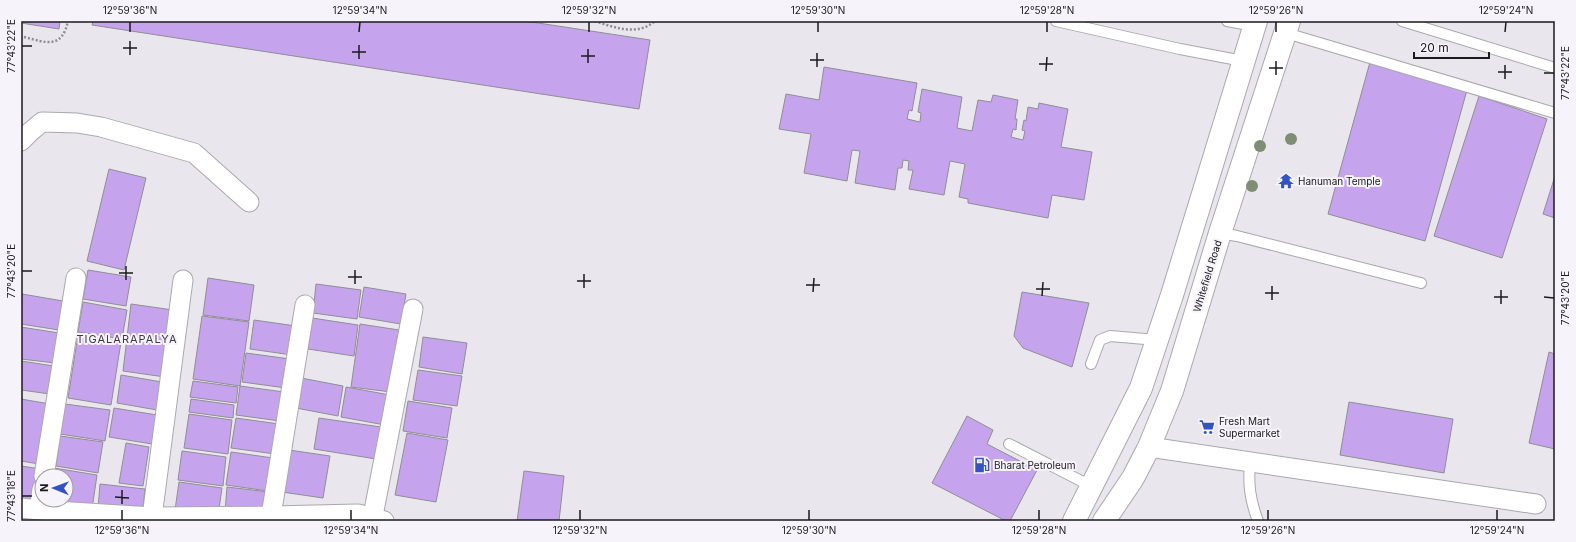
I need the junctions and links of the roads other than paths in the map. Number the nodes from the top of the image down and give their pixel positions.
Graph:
1 (1056, 21) edge
2 (1227, 21) edge
3 (1402, 21) edge
4 (1256, 24) edge
5 (1287, 27) edge
6 (1243, 61) junction
7 (1555, 68) edge
8 (1555, 113) edge
9 (21, 141) edge
10 (249, 202) dead end
11 (1220, 233) junction
12 (76, 278) dead end
13 (183, 280) dead end
14 (1422, 283) dead end
15 (305, 305) dead end
16 (413, 308) dead end
17 (1157, 340) junction
18 (1091, 364) dead end
19 (1009, 444) dead end
20 (1149, 447) junction
21 (1250, 462) junction
22 (45, 468) edge
23 (1091, 486) junction
24 (1536, 504) dead end
25 (30, 509) edge
26 (271, 516) junction
27 (152, 517) junction
28 (376, 520) edge
29 (1074, 521) edge
30 (1104, 521) edge
31 (1258, 521) edge

1 - 6 lane
2 - 4 lane
3 - 7 lane
4 - 5 main road
4 - 6 main road
5 - 8 lane
5 - 11 main road, Whitefield Road
6 - 17 main road
9 - 10 street
11 - 14 lane
11 - 20 main road, Whitefield Road
12 - 22 street
13 - 27 street
15 - 26 street
16 - 28 street
17 - 18 lane
17 - 23 main road
19 - 23 lane
20 - 21 street
20 - 30 main road, Whitefield Road
21 - 24 street
21 - 31 lane
23 - 29 main road
25 - 27 street
26 - 27 street
26 - 28 street

